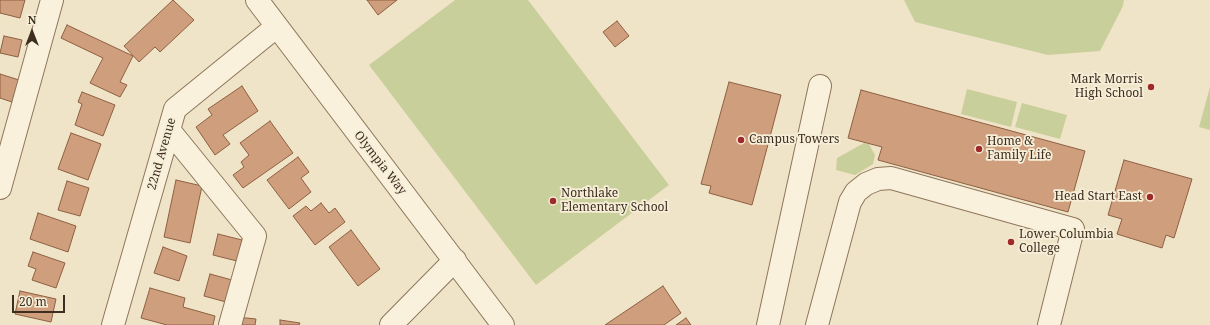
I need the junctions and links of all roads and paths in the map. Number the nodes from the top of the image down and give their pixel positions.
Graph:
1 (52, 0) edge
2 (258, 0) edge
3 (276, 27) junction
4 (820, 86) dead end
5 (169, 130) junction
6 (0, 188) edge
7 (455, 260) junction
8 (114, 325) edge
9 (230, 325) edge
10 (391, 325) edge
11 (504, 325) edge
12 (768, 325) edge
13 (817, 325) edge
14 (1049, 325) edge

1 - 6 street
2 - 3 street, Olympia Way
3 - 5 street, 22nd Avenue
3 - 7 street, Olympia Way
4 - 12 street
5 - 8 street, 22nd Avenue
5 - 9 street
7 - 10 street
7 - 11 street, Olympia Way
13 - 14 street

